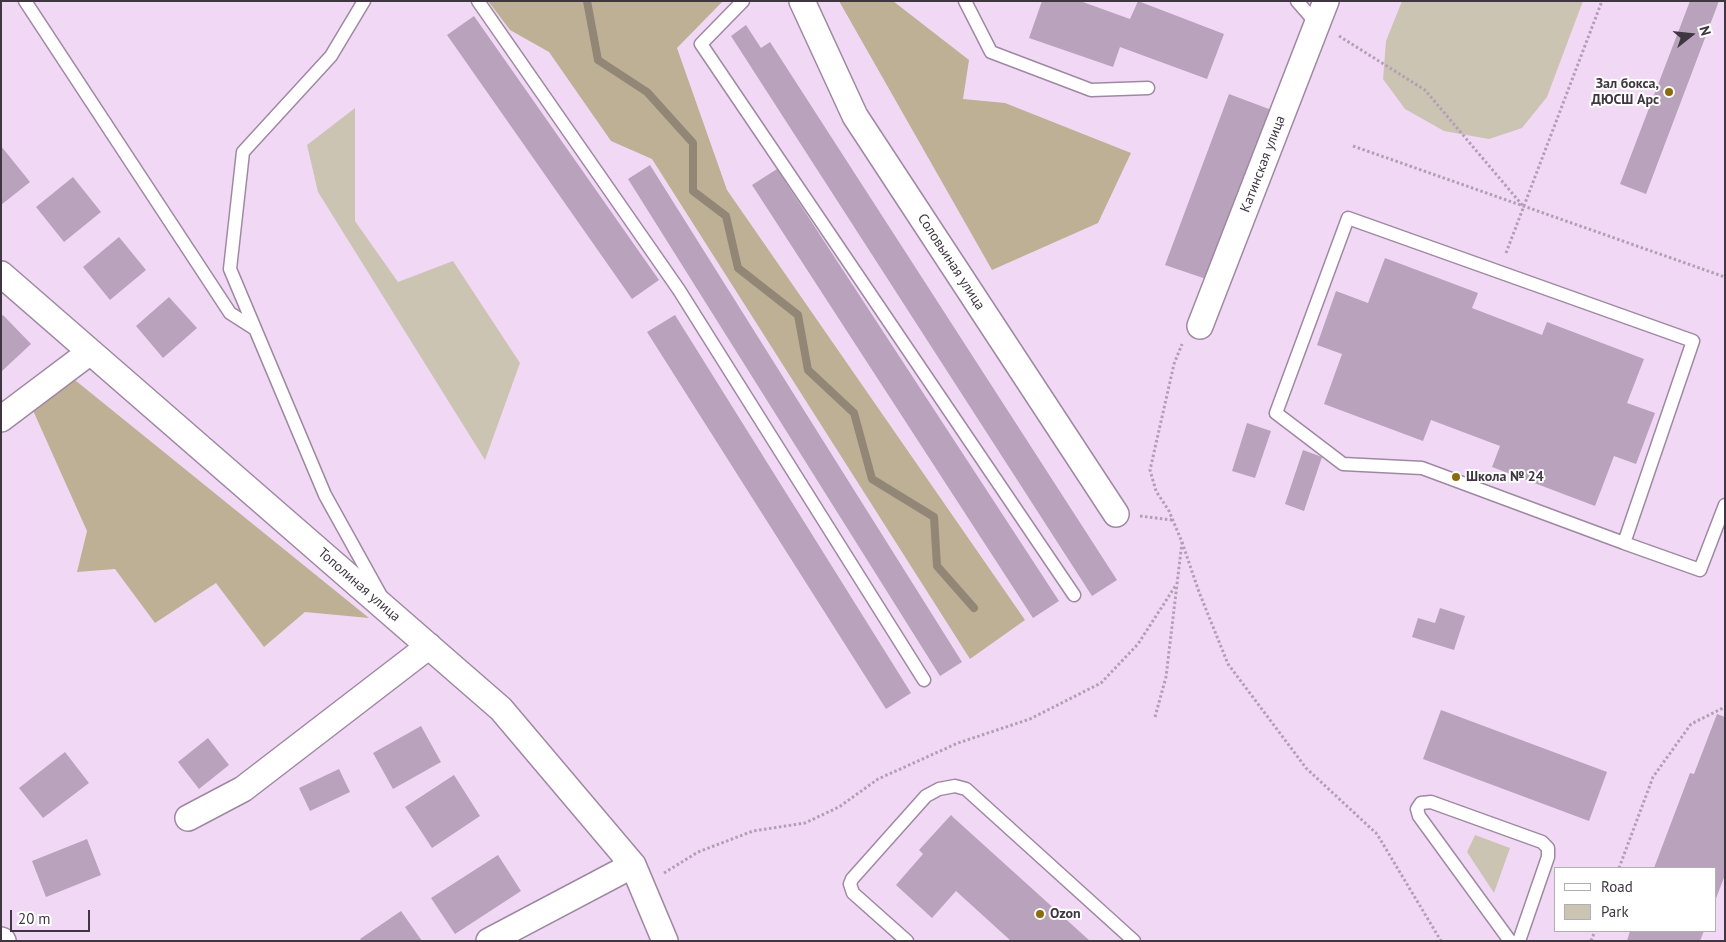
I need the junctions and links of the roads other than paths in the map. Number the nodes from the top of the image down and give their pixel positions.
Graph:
1 (25, 1) edge
2 (364, 1) edge
3 (478, 1) edge
4 (743, 1) edge
5 (802, 1) edge
6 (965, 1) edge
7 (1298, 1) edge
8 (1321, 12) edge
9 (1148, 88) dead end
10 (1, 274) edge
11 (1200, 326) dead end
12 (255, 329) junction
13 (90, 352) junction
14 (1, 419) edge
15 (1725, 505) edge
16 (1116, 514) dead end
17 (1624, 543) junction
18 (1074, 595) dead end
19 (391, 613) junction
20 (429, 646) junction
21 (924, 680) dead end
22 (188, 818) dead end
23 (637, 876) junction
24 (489, 941) edge
25 (665, 941) edge
26 (907, 941) edge
27 (1134, 941) edge
28 (1510, 941) edge
29 (1519, 941) edge

1 - 12 lane
2 - 12 lane
3 - 21 lane
4 - 18 lane
5 - 16 street, Соловьиная улица
6 - 9 lane
7 - 8 lane
8 - 11 street, Катинская улица
10 - 13 street, Тополиная улица
12 - 19 lane
13 - 14 street
13 - 19 street, Тополиная улица
15 - 17 lane
17 - 17 lane
19 - 20 street, Тополиная улица
20 - 22 street
20 - 23 street, Тополиная улица
23 - 24 street
23 - 25 street, Тополиная улица
26 - 27 lane
28 - 29 lane

